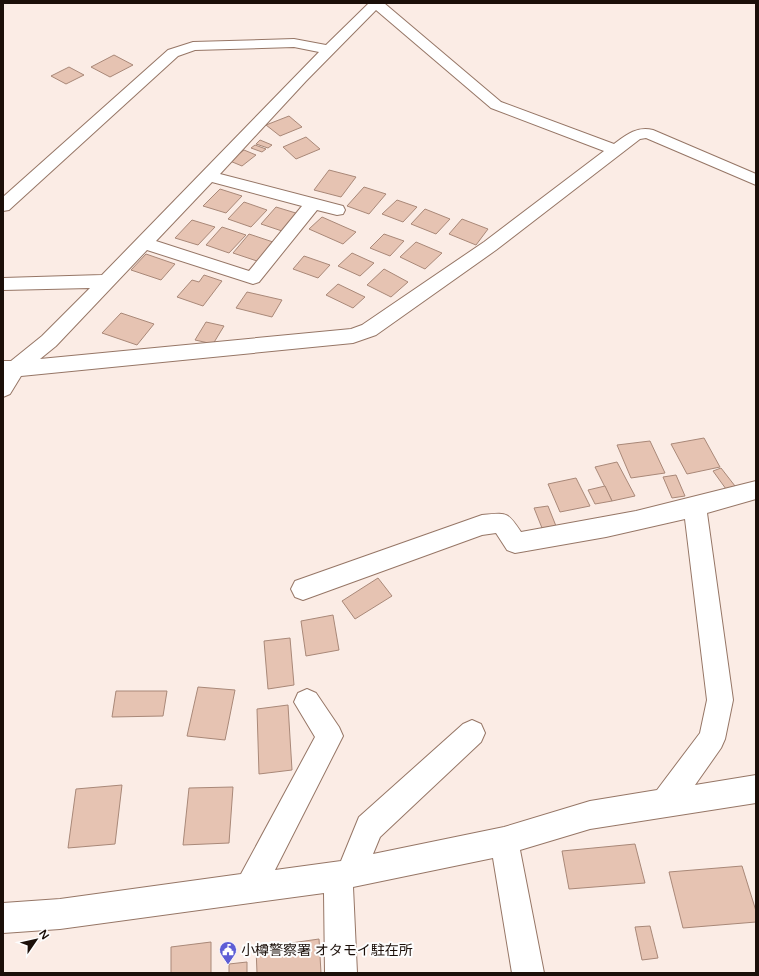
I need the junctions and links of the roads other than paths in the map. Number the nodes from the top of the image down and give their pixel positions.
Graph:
1 (376, 3) edge
2 (328, 50) junction
3 (616, 150) junction
4 (209, 176) junction
5 (756, 180) edge
6 (313, 204) junction
7 (3, 206) edge
8 (337, 210) dead end
9 (142, 243) junction
10 (106, 281) junction
11 (3, 284) edge
12 (9, 369) edge
13 (3, 389) edge
14 (756, 490) edge
15 (695, 508) junction
16 (303, 589) dead end
17 (307, 702) dead end
18 (472, 733) dead end
19 (756, 788) edge
20 (665, 803) junction
21 (504, 841) junction
22 (344, 875) junction
23 (250, 888) junction
24 (3, 918) edge
25 (341, 973) edge
26 (528, 973) edge

1 - 2 street
1 - 3 street
2 - 4 street
2 - 7 street
3 - 5 street
3 - 12 street
4 - 6 street
4 - 9 street
6 - 8 street
6 - 9 street
9 - 10 street
10 - 11 street
10 - 12 street
12 - 13 street
14 - 15 street
15 - 16 street
15 - 20 street
17 - 23 street
18 - 22 street
19 - 20 street
20 - 21 street
21 - 22 street
21 - 26 street
22 - 23 street
22 - 25 street
23 - 24 street

